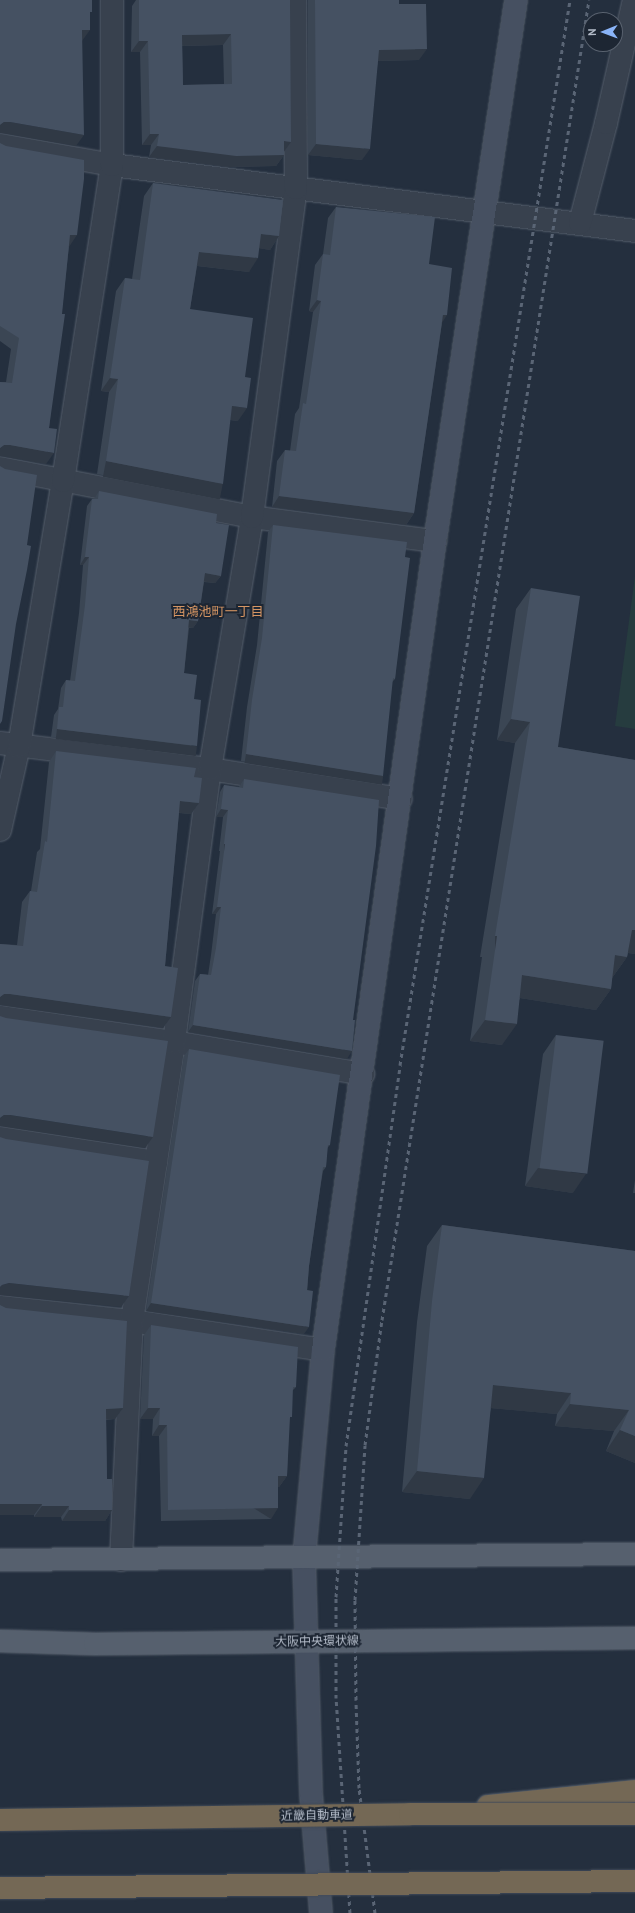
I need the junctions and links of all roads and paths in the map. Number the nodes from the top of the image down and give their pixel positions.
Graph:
1 (112, 0) edge
2 (295, 0) edge
3 (516, 0) edge
4 (634, 0) edge
5 (0, 146) edge
6 (112, 165) junction
7 (296, 188) junction
8 (485, 213) junction
9 (580, 223) junction
10 (635, 231) edge
11 (0, 468) edge
12 (63, 481) junction
13 (252, 517) junction
14 (435, 541) junction
15 (9, 744) edge
16 (210, 769) junction
17 (401, 799) junction
18 (0, 830) edge
19 (0, 1017) edge
20 (174, 1042) junction
21 (362, 1074) junction
22 (0, 1138) edge
23 (156, 1162) junction
24 (0, 1307) edge
25 (132, 1321) junction
26 (323, 1350) junction
27 (635, 1554) edge
28 (304, 1558) junction
29 (0, 1560) edge
30 (121, 1560) junction
31 (635, 1638) edge
32 (0, 1641) edge
33 (306, 1641) junction
34 (635, 1791) edge
35 (410, 1814) junction
36 (635, 1814) edge
37 (0, 1820) edge
38 (635, 1881) edge
39 (0, 1888) edge
40 (321, 1913) edge

1 - 6 street
2 - 7 street
3 - 8 street
4 - 9 street
5 - 6 street
6 - 7 street
6 - 12 street
7 - 8 street
7 - 13 street
8 - 9 street
8 - 14 street
9 - 10 street
11 - 12 street
12 - 13 street
12 - 15 street
13 - 14 street
13 - 16 street
14 - 17 street
15 - 16 street
15 - 18 street
16 - 17 street
16 - 20 street
17 - 21 street
19 - 20 street
20 - 21 street
20 - 23 street
21 - 26 street
22 - 23 street
23 - 25 street
24 - 25 street
25 - 26 street
25 - 30 street
26 - 28 street
27 - 28 main road
28 - 30 main road
28 - 33 street
29 - 30 main road
31 - 33 main road, 大阪中央環状線
32 - 33 main road, 大阪中央環状線
33 - 40 street
34 - 35 highway, bridge
35 - 36 highway, 近畿自動車道, bridge
35 - 37 highway, 近畿自動車道, bridge
38 - 39 highway, bridge

